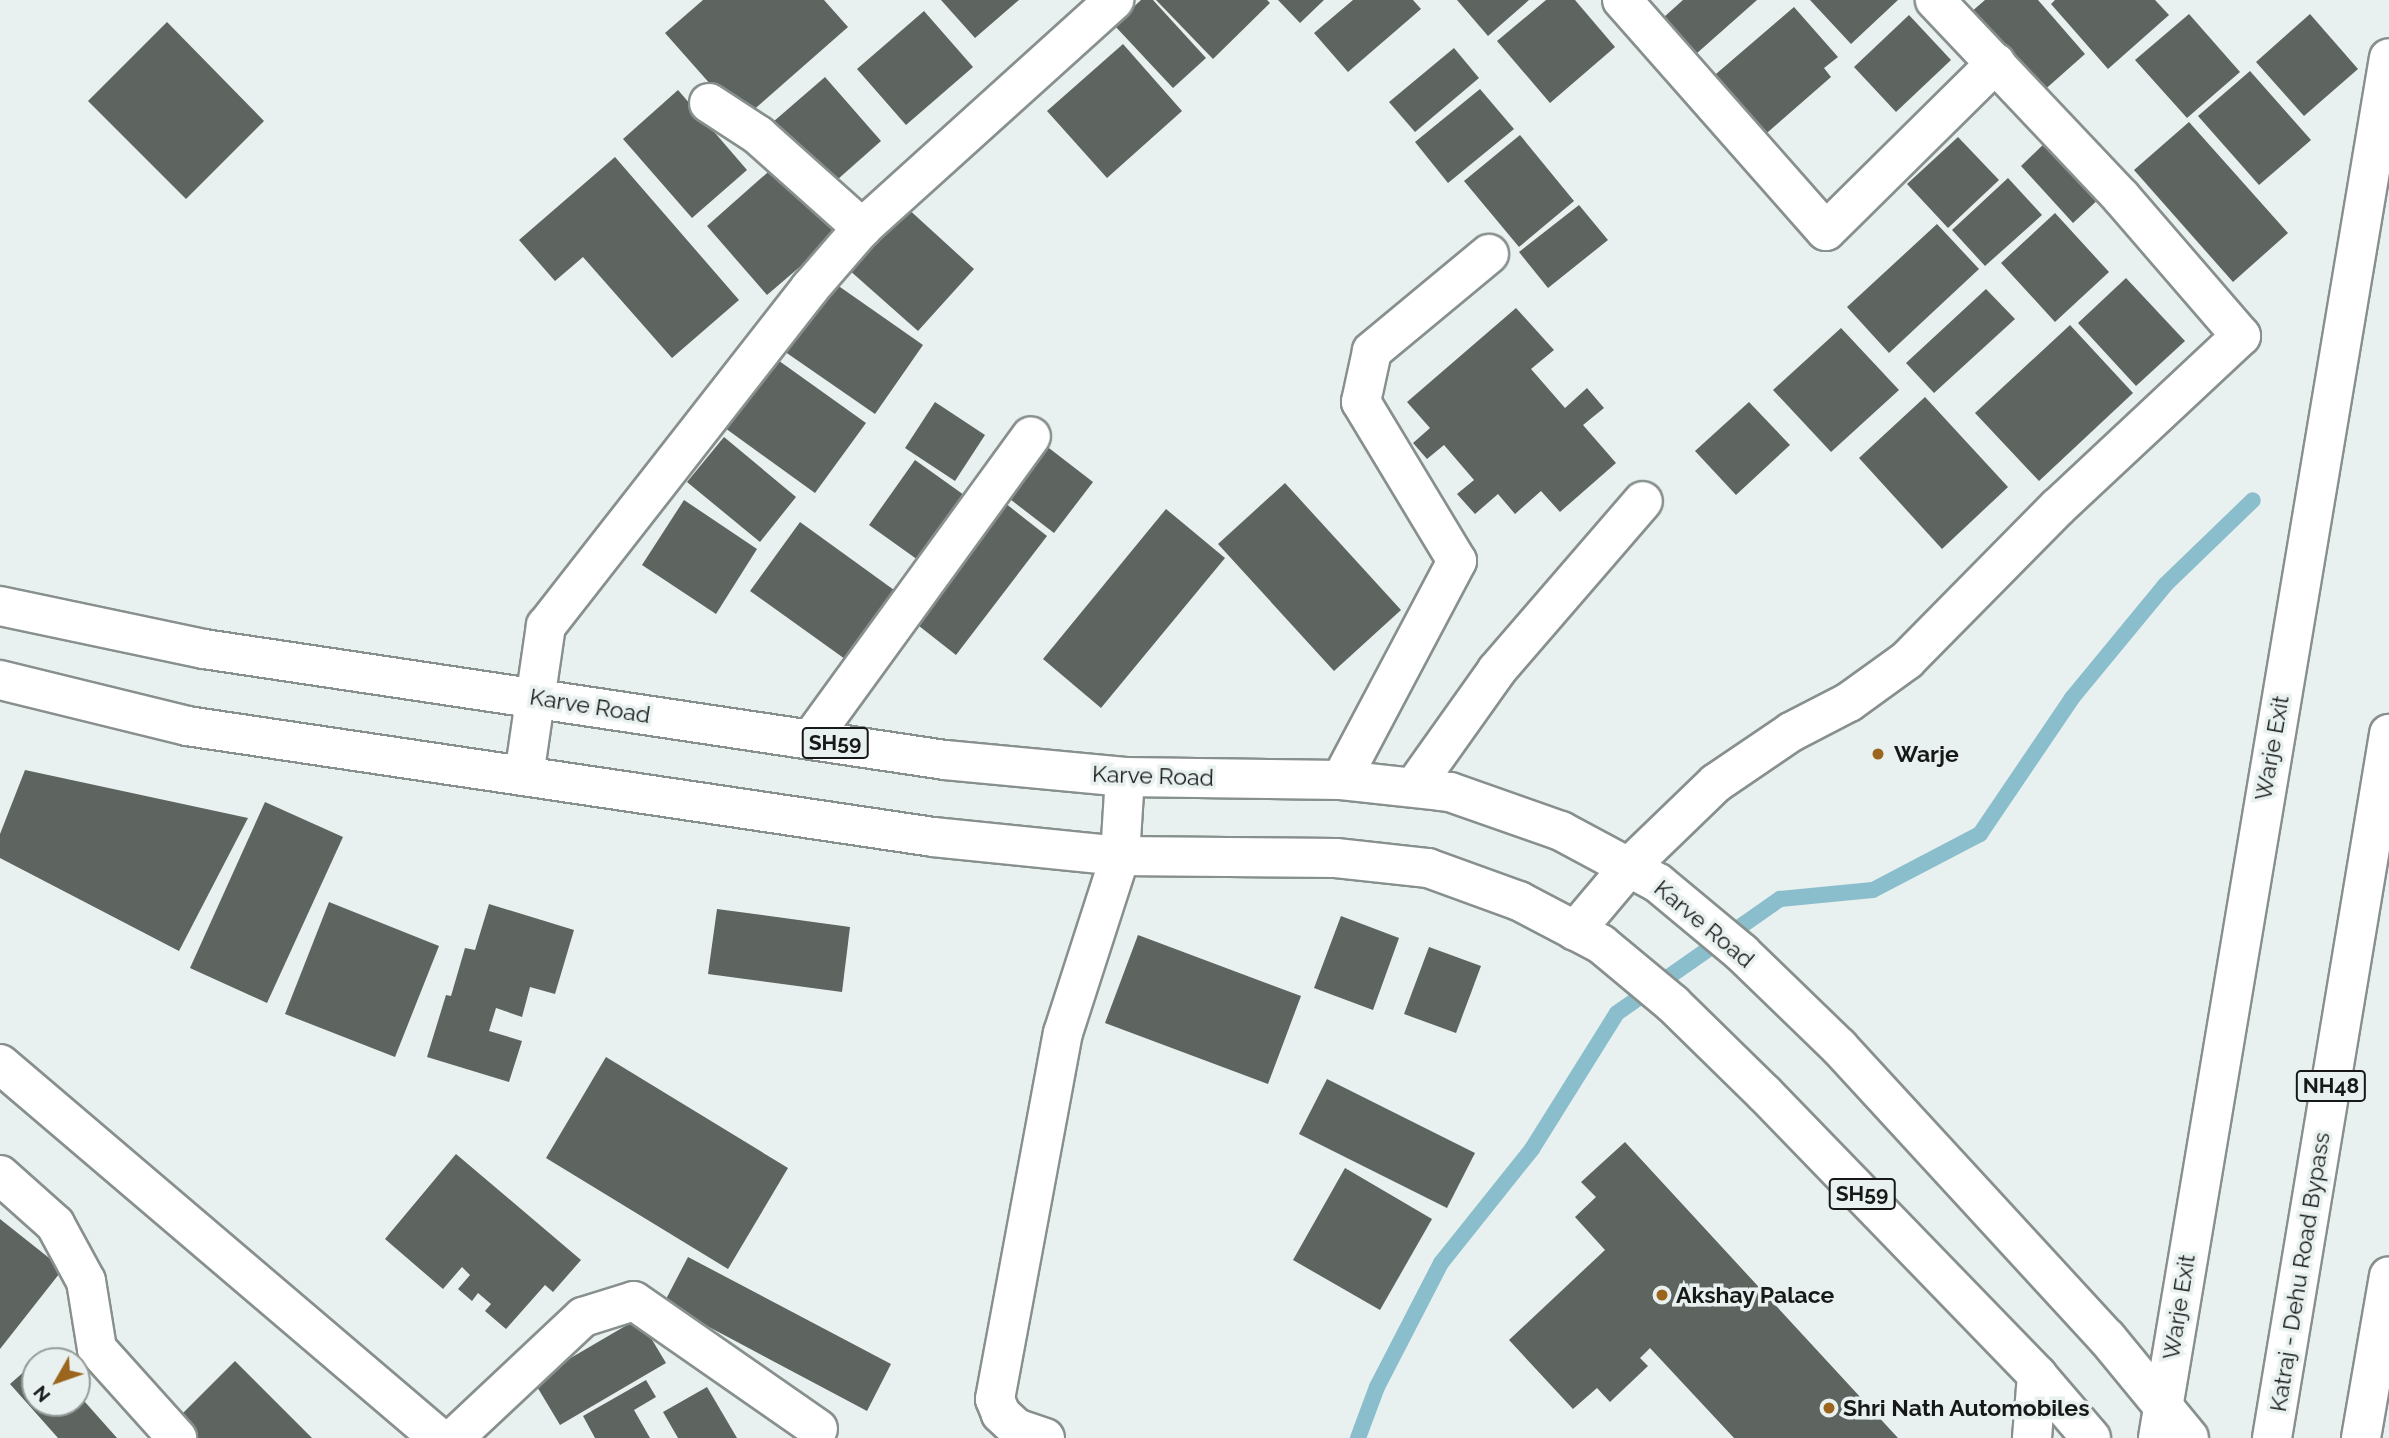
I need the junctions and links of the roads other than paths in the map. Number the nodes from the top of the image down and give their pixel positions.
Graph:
1 (1622, 0) edge
2 (1935, 0) edge
3 (1094, 6) edge
4 (2389, 58) edge
5 (1996, 63) junction
6 (709, 103) dead end
7 (862, 228) junction
8 (1489, 254) dead end
9 (1031, 436) dead end
10 (1643, 501) dead end
11 (2, 614) edge
12 (0, 680) edge
13 (536, 698) junction
14 (2389, 734) edge
15 (811, 740) junction
16 (524, 776) junction
17 (1125, 777) junction
18 (1341, 780) junction
19 (1413, 788) junction
20 (1121, 856) junction
21 (1644, 875) junction
22 (1588, 938) junction
23 (0, 1064) edge
24 (0, 1175) edge
25 (2389, 1276) edge
26 (2042, 1381) junction
27 (2161, 1422) edge
28 (818, 1429) dead end
29 (177, 1438) edge
30 (439, 1438) edge
31 (453, 1438) edge
32 (1045, 1438) edge
33 (2032, 1438) edge
34 (2091, 1438) edge
35 (2189, 1438) edge
36 (2272, 1438) edge
37 (2361, 1438) edge

1 - 5 main road
2 - 5 main road
3 - 7 main road
4 - 27 main road, Warje Exit
5 - 21 main road
6 - 7 main road
7 - 13 main road
8 - 18 main road
9 - 15 main road
10 - 19 main road
11 - 13 main road, Karve Road / SH59
12 - 16 main road, SH59
13 - 15 main road, Karve Road / SH59
13 - 16 main road
14 - 36 main road, Katraj - Dehu Road Bypass / NH48
15 - 17 main road, Karve Road / SH59
16 - 20 main road, SH59
17 - 18 main road, Karve Road / SH59
17 - 20 main road
18 - 19 main road, Karve Road / SH59
19 - 21 main road, Karve Road / SH59
20 - 22 main road, SH59
20 - 32 main road
21 - 22 main road
21 - 27 main road, Karve Road / SH59
22 - 26 main road, SH59
23 - 30 main road
24 - 29 main road
25 - 37 main road
26 - 33 main road
26 - 34 main road, SH59
27 - 35 main road, SH59
28 - 31 main road

